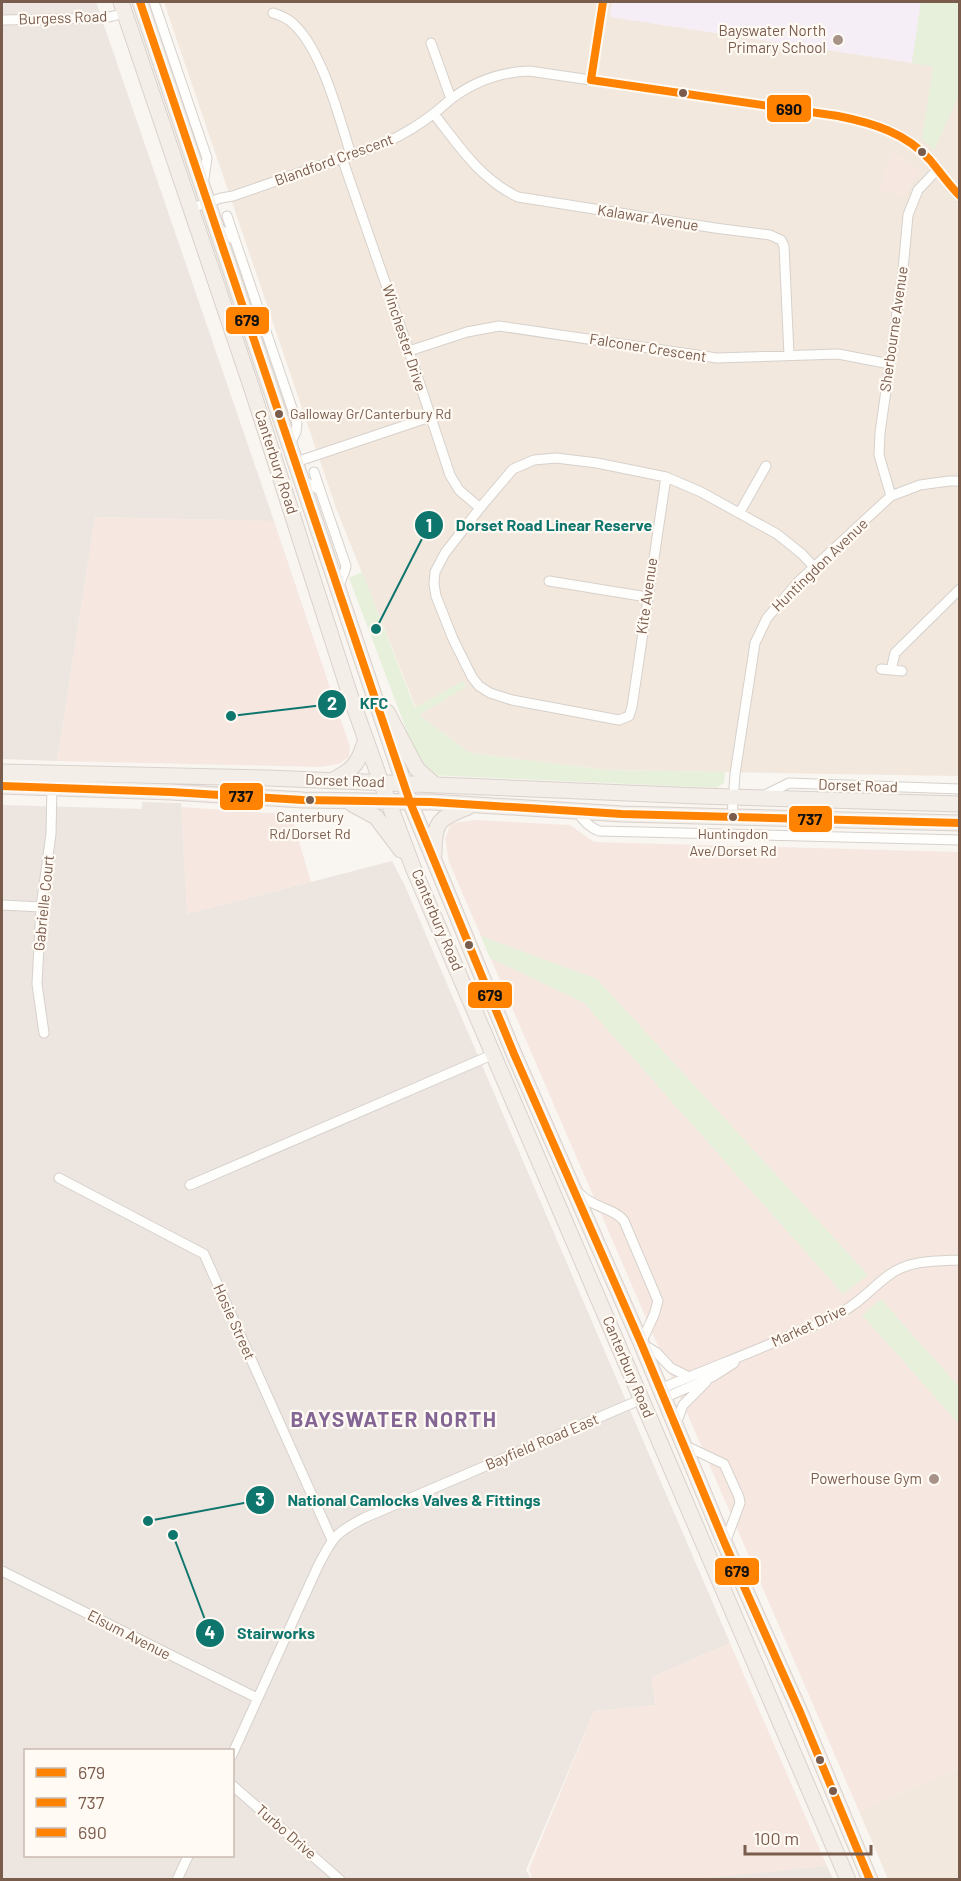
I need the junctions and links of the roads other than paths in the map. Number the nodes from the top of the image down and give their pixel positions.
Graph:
1 (140, 2) edge
2 (154, 2) edge
3 (603, 2) edge
4 (123, 7) edge
5 (273, 13) dead end
6 (2, 20) edge
7 (431, 43) dead end
8 (591, 80) junction
9 (451, 99) junction
10 (434, 114) junction
11 (347, 156) junction
12 (937, 170) junction
13 (960, 197) edge
14 (206, 199) junction
15 (192, 211) junction
16 (221, 221) junction
17 (235, 240) junction
18 (409, 351) junction
19 (789, 355) junction
20 (890, 364) junction
21 (430, 417) junction
22 (290, 444) junction
23 (296, 462) junction
24 (766, 466) dead end
25 (278, 468) junction
26 (308, 476) junction
27 (666, 477) junction
28 (960, 481) edge
29 (891, 496) junction
30 (480, 508) junction
31 (740, 512) junction
32 (814, 567) junction
33 (549, 581) dead end
34 (339, 588) junction
35 (960, 589) edge
36 (647, 597) junction
37 (365, 669) junction
38 (881, 669) dead end
39 (891, 670) junction
40 (902, 671) dead end
41 (366, 739) junction
42 (2, 772) edge
43 (52, 780) junction
44 (333, 780) junction
45 (381, 782) junction
46 (404, 783) junction
47 (434, 784) junction
48 (2, 786) edge
49 (960, 789) edge
50 (732, 797) junction
51 (760, 798) junction
52 (347, 801) junction
53 (388, 802) junction
54 (410, 802) junction
55 (960, 804) edge
56 (474, 805) junction
57 (578, 812) junction
58 (732, 816) junction
59 (870, 820) junction
60 (960, 823) edge
61 (887, 838) junction
62 (960, 840) edge
63 (434, 859) junction
64 (414, 870) junction
65 (2, 906) edge
66 (41, 907) junction
67 (44, 1033) dead end
68 (494, 1054) junction
69 (559, 1158) junction
70 (542, 1166) junction
71 (59, 1178) dead end
72 (569, 1181) junction
73 (190, 1185) dead end
74 (960, 1260) edge
75 (641, 1343) junction
76 (738, 1359) junction
77 (689, 1377) junction
78 (712, 1377) junction
79 (662, 1394) junction
80 (642, 1399) junction
81 (676, 1426) junction
82 (684, 1445) junction
83 (332, 1540) junction
84 (725, 1544) junction
85 (2, 1571) edge
86 (787, 1684) junction
87 (257, 1698) junction
88 (771, 1698) junction
89 (234, 1750) edge
90 (234, 1787) edge
91 (188, 1857) edge
92 (177, 1880) edge
93 (340, 1880) edge
94 (848, 1880) edge
95 (870, 1880) edge

1 - 14 main road, Canterbury Road
2 - 14 street, Canterbury Road
3 - 8 street
4 - 6 street, Burgess Road
4 - 15 main road, Canterbury Road
5 - 11 street, Winchester Drive
7 - 9 street
8 - 9 street, Blandford Crescent
8 - 12 street, Blandford Crescent
9 - 10 street, Blandford Crescent
10 - 11 street, Blandford Crescent
10 - 19 street, Kalawar Avenue
11 - 14 street, Blandford Crescent
11 - 18 street, Winchester Drive
12 - 13 street, Blandford Crescent
12 - 20 street, Sherbourne Avenue
14 - 15 street, Blandford Crescent
14 - 16 main road, Canterbury Road
15 - 25 main road, Canterbury Road
16 - 17 street
16 - 17 street, Canterbury Road
16 - 22 main road, Canterbury Road
17 - 22 street, Canterbury Road
18 - 19 street, Falconer Crescent
18 - 21 street, Winchester Drive
19 - 20 street, Falconer Crescent
20 - 29 street, Sherbourne Avenue
21 - 23 street
21 - 30 street, Winchester Drive
22 - 23 main road, Canterbury Road
23 - 25 main road
23 - 26 main road, Canterbury Road
24 - 31 street
25 - 41 main road, Canterbury Road
26 - 34 main road, Canterbury Road
26 - 34 street, Canterbury Road
27 - 30 street
27 - 31 street
27 - 36 street, Kite Avenue
28 - 29 street, Huntingdon Avenue
29 - 32 street, Huntingdon Avenue
30 - 36 street, Kite Avenue
31 - 32 street
32 - 50 street, Huntingdon Avenue
33 - 36 street
34 - 37 main road, Canterbury Road
35 - 39 street
37 - 46 main road, Canterbury Road
37 - 47 main road
38 - 39 street
39 - 40 street
41 - 44 main road
41 - 45 main road, Canterbury Road
42 - 43 main road, Dorset Road
43 - 44 main road, Dorset Road
43 - 48 main road, Dorset Road
43 - 52 main road, Dorset Road
43 - 66 street, Gabrielle Court
44 - 45 main road, Dorset Road
45 - 46 main road, Dorset Road
45 - 53 main road, Canterbury Road
46 - 47 main road, Dorset Road
46 - 54 main road, Canterbury Road
47 - 50 main road, Dorset Road
49 - 51 street, Dorset Road
50 - 51 main road, Dorset Road
50 - 58 street, Huntingdon Avenue
51 - 55 main road, Dorset Road
52 - 53 main road, Dorset Road
52 - 64 main road
53 - 54 main road, Dorset Road
53 - 64 main road, Canterbury Road
54 - 56 main road, Dorset Road
54 - 63 main road, Canterbury Road
56 - 57 main road, Dorset Road
56 - 63 main road
57 - 58 main road, Dorset Road
57 - 61 street
58 - 59 main road, Dorset Road
59 - 60 main road, Dorset Road
59 - 61 street
61 - 62 street
63 - 69 main road, Canterbury Road
64 - 68 main road, Canterbury Road
65 - 66 street
66 - 67 street, Gabrielle Court
68 - 70 main road, Canterbury Road
68 - 73 street
69 - 70 main road
69 - 72 main road, Canterbury Road
70 - 80 main road, Canterbury Road
71 - 83 street, Hosie Street
72 - 75 main road, Canterbury Road
72 - 75 street
74 - 76 street, Market Drive
75 - 77 street
75 - 79 main road, Canterbury Road
76 - 77 street, Market Drive
76 - 78 street, Market Drive
77 - 79 street, Market Drive
78 - 79 street, Market Drive
78 - 81 street
79 - 80 main road
79 - 81 main road, Canterbury Road
80 - 83 street, Bayfield Road East
80 - 88 main road, Canterbury Road
81 - 82 main road, Canterbury Road
82 - 84 main road, Canterbury Road
82 - 84 street
83 - 87 street, Bayfield Road East
84 - 86 main road, Canterbury Road
85 - 87 street, Elsum Avenue
86 - 88 main road
86 - 95 main road, Canterbury Road
87 - 89 street, Bayfield Road East
88 - 94 main road, Canterbury Road
90 - 93 street, Turbo Drive
91 - 92 street

